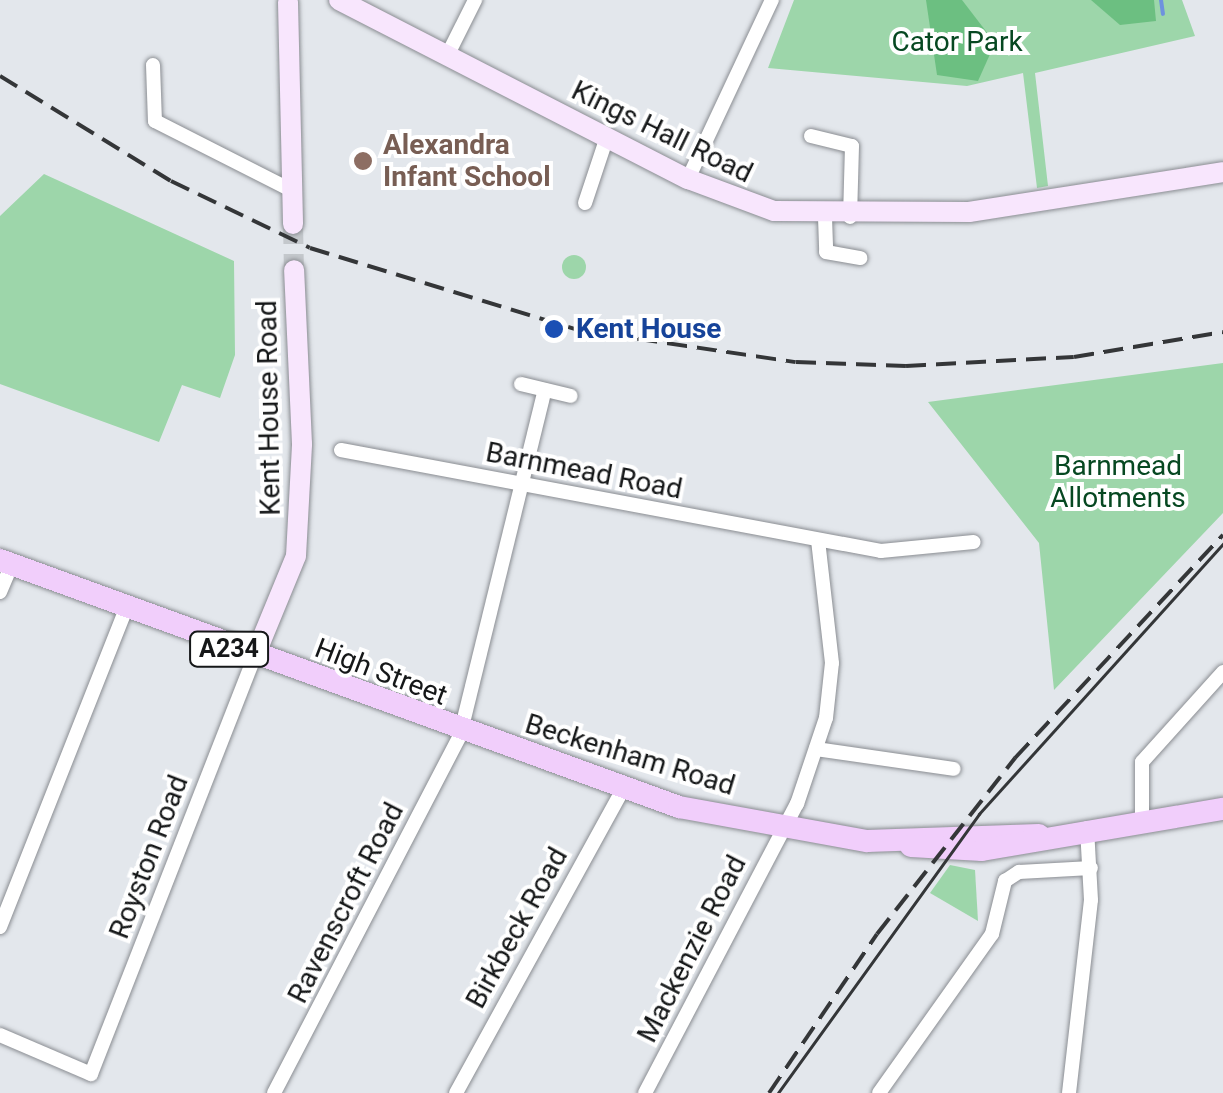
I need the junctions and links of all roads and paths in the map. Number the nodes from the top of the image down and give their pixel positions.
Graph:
1 (338, 0) edge
2 (475, 0) edge
3 (772, 0) edge
4 (290, 1) edge
5 (448, 56) junction
6 (153, 65) dead end
7 (812, 136) dead end
8 (607, 137) junction
9 (1223, 172) edge
10 (688, 179) junction
11 (293, 191) junction
12 (585, 203) dead end
13 (824, 217) junction
14 (850, 217) junction
15 (293, 224) tunnel mouth
16 (860, 258) dead end
17 (294, 270) tunnel mouth
18 (521, 384) dead end
19 (546, 390) junction
20 (571, 396) dead end
21 (340, 450) dead end
22 (521, 484) junction
23 (818, 540) junction
24 (974, 542) dead end
25 (6, 562) edge
26 (0, 592) edge
27 (126, 611) junction
28 (254, 658) junction
29 (1223, 672) edge
30 (460, 734) junction
31 (816, 749) junction
32 (954, 769) dead end
33 (624, 789) junction
34 (1223, 808) edge
35 (1142, 819) junction
36 (780, 828) junction
37 (1087, 828) junction
38 (1092, 868) junction
39 (0, 927) edge
40 (0, 1034) edge
41 (274, 1093) edge
42 (456, 1093) edge
43 (644, 1093) edge
44 (879, 1093) edge
45 (1070, 1093) edge

1 - 5 street, Kings Hall Road
2 - 5 street
3 - 10 street
4 - 11 street
5 - 8 street, Kings Hall Road
6 - 11 street
7 - 14 street
8 - 10 street, Kings Hall Road
8 - 12 street
9 - 14 street, Kings Hall Road
10 - 13 street, Kings Hall Road
11 - 15 street
13 - 14 street, Kings Hall Road
13 - 16 street
17 - 28 street, Kent House Road
18 - 19 street
19 - 20 street
19 - 22 street, Ravenscroft Road
21 - 22 street, Barnmead Road
22 - 23 street, Barnmead Road
22 - 30 street, Ravenscroft Road
23 - 24 street, Barnmead Road
23 - 31 street
25 - 26 street
25 - 27 main road, High Street / A234
27 - 28 main road, High Street / A234
27 - 39 street
28 - 30 main road, High Street / A234
28 - 40 street, Royston Road
29 - 35 street
30 - 33 main road, Beckenham Road / A234
30 - 41 street, Ravenscroft Road
31 - 32 street
31 - 36 street
33 - 36 main road, Beckenham Road / A234
33 - 42 street, Birkbeck Road
34 - 35 main road, Beckenham Road / A234
35 - 37 main road, Beckenham Road / A234
36 - 37 main road, Beckenham Road / A234
36 - 43 street, Mackenzie Road
37 - 38 street
38 - 44 street
38 - 45 street

